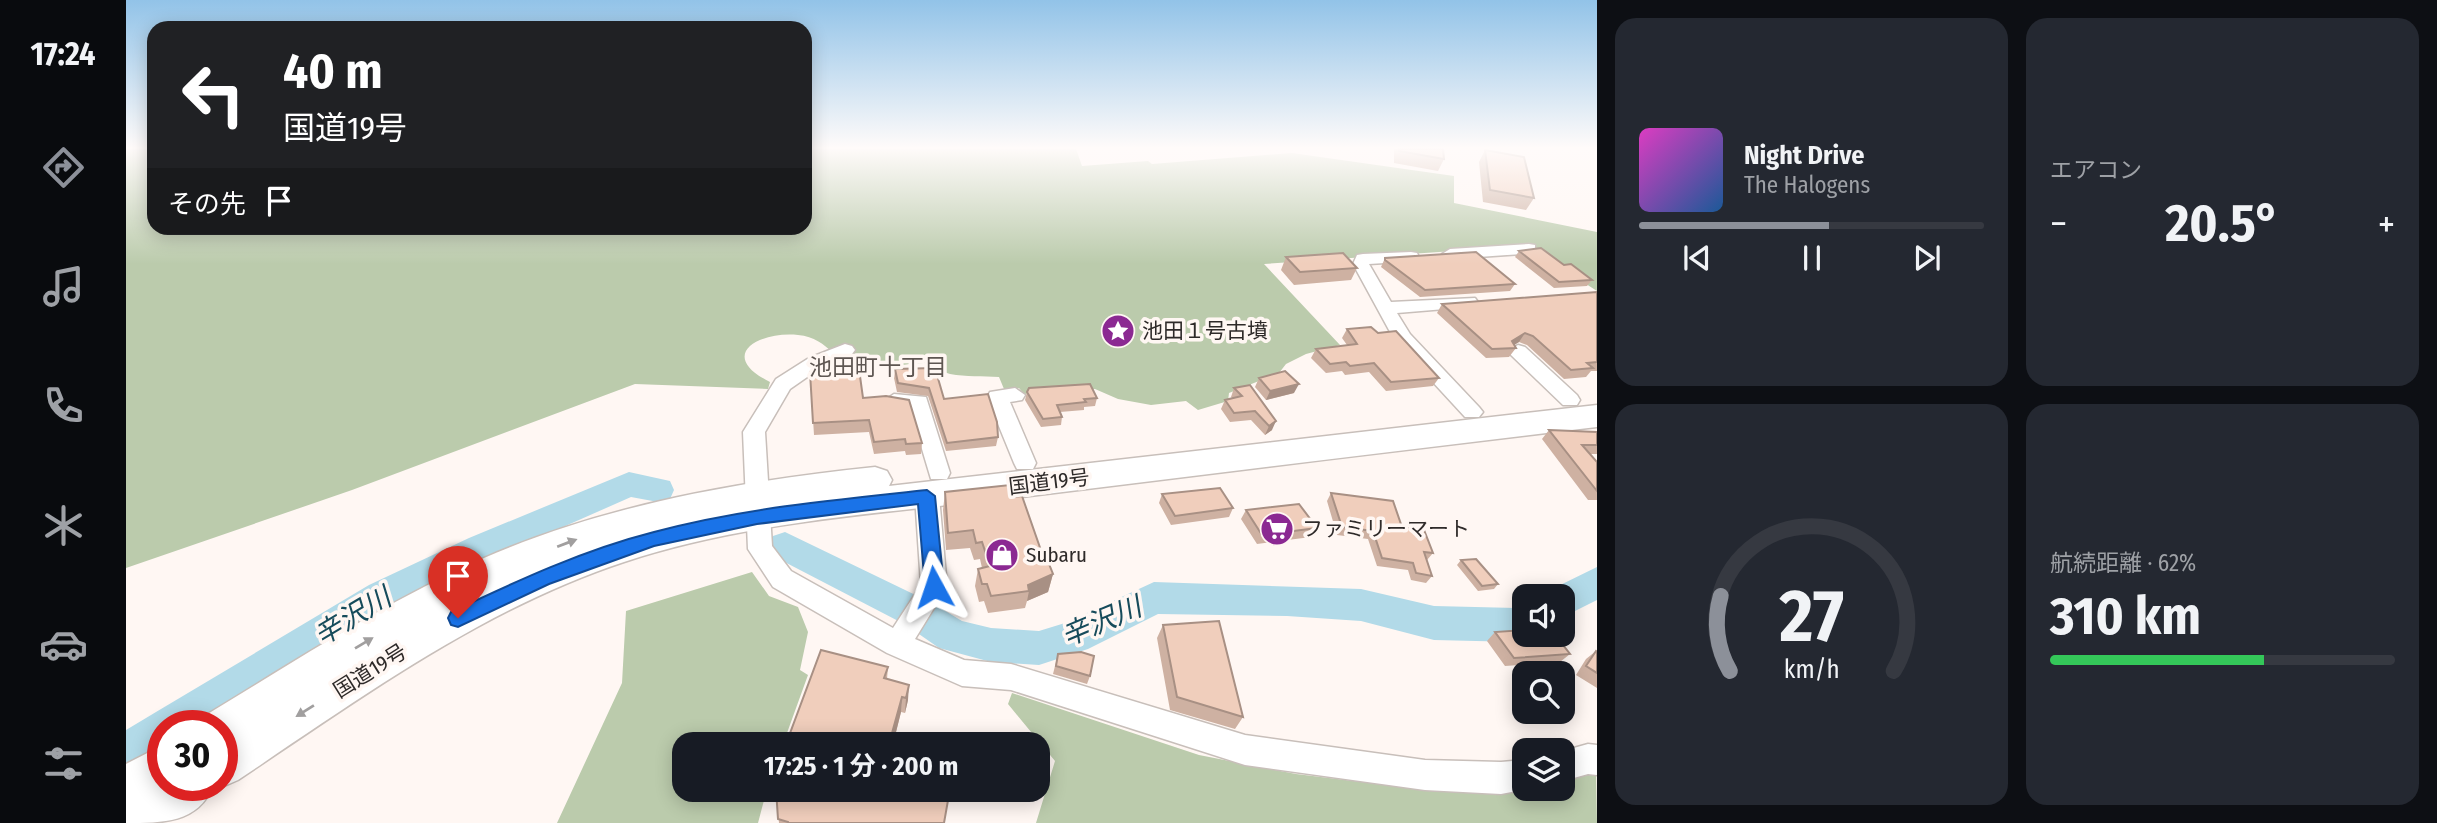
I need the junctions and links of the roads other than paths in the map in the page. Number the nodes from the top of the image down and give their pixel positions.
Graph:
1 (1529, 249) edge
2 (1491, 301) edge
3 (1386, 308) junction
4 (845, 350) dead end
5 (1518, 351) edge
6 (1015, 395) dead end
7 (894, 401) edge
8 (1588, 404) edge
9 (1472, 412) junction
10 (1025, 463) junction
11 (933, 485) junction
12 (756, 505) junction
13 (902, 636) junction
14 (238, 720) edge
15 (238, 754) edge
16 (1597, 760) edge
17 (1575, 763) edge
18 (1512, 777) edge

1 - 3 street
2 - 3 street
3 - 9 street
4 - 12 street
5 - 8 street
6 - 10 street
7 - 11 street
8 - 9 highway, 国道19号
8 - 11 highway, 国道19号
9 - 10 highway, 国道19号
10 - 11 highway, 国道19号
11 - 12 highway, 国道19号
11 - 13 street
12 - 13 street
14 -> 12 highway, 国道19号
12 -> 15 highway, 国道19号
13 - 18 street
16 - 17 street

